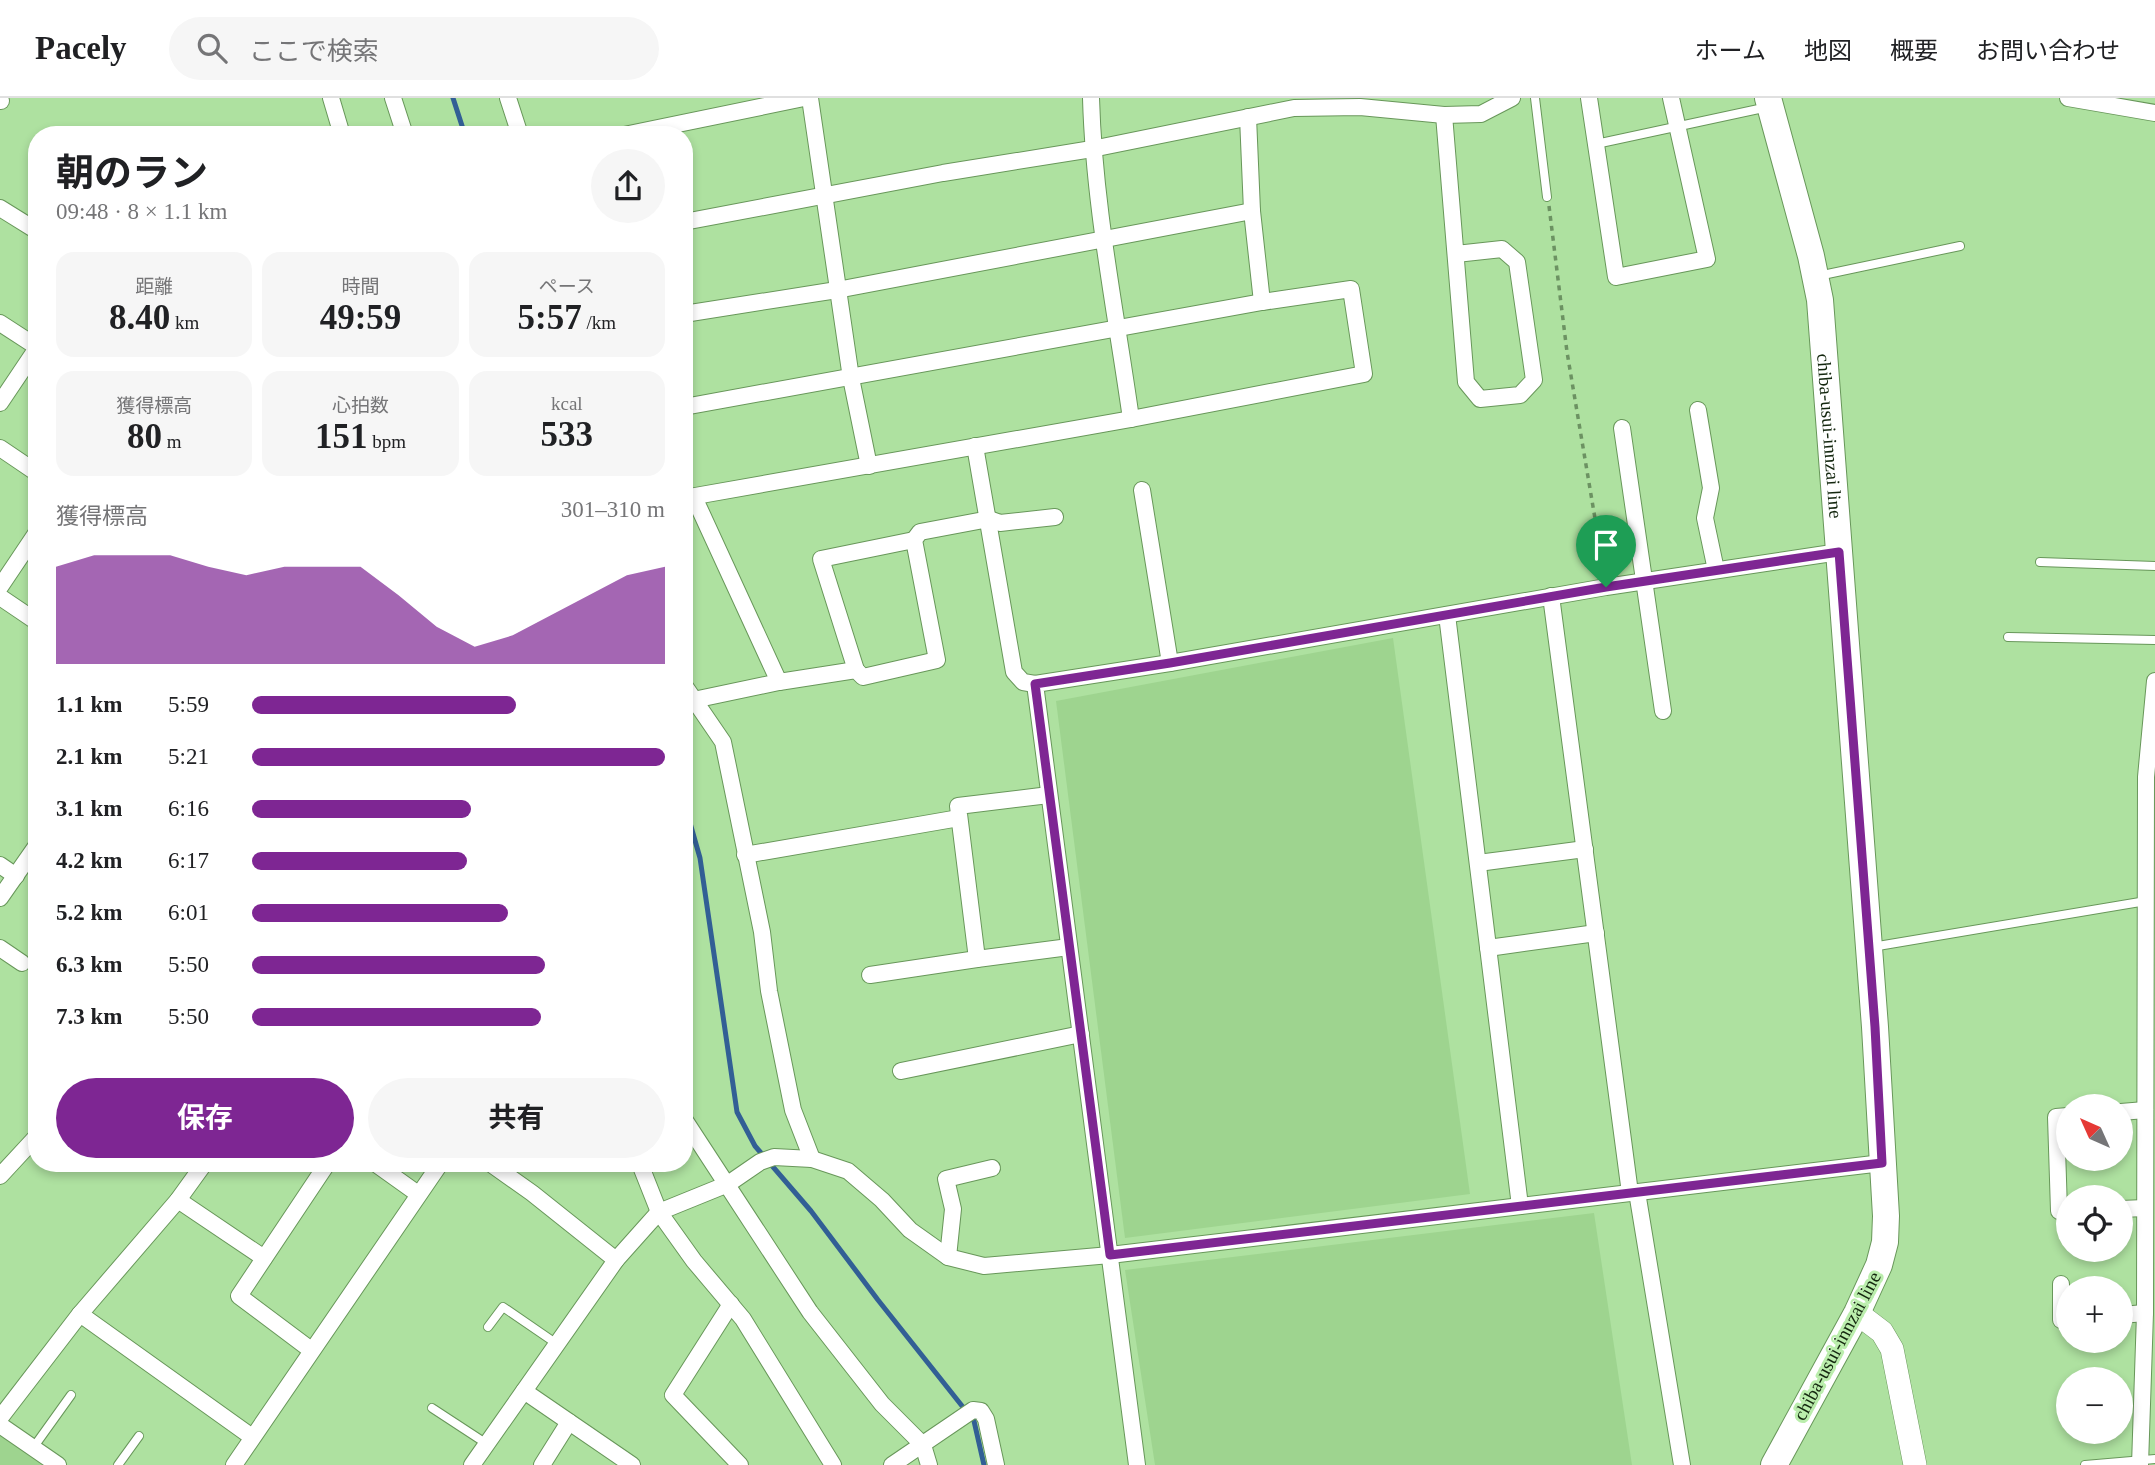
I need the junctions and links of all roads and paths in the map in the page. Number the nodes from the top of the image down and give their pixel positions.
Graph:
1 (331, 98) edge
2 (393, 98) edge
3 (508, 98) edge
4 (804, 98) edge
5 (810, 98) edge
6 (1091, 98) edge
7 (1512, 98) edge
8 (1535, 98) edge
9 (1589, 98) edge
10 (1671, 98) edge
11 (2068, 98) edge
12 (1770, 102) edge
13 (1293, 103) edge
14 (2155, 113) edge
15 (1444, 115) junction
16 (1248, 117) junction
17 (339, 126) edge
18 (402, 126) edge
19 (517, 126) edge
20 (668, 126) edge
21 (1678, 127) junction
22 (1596, 144) junction
23 (1092, 149) junction
24 (824, 197) junction
25 (1548, 197) joint
26 (0, 208) edge
27 (1252, 211) junction
28 (693, 220) edge
29 (28, 226) edge
30 (1102, 239) junction
31 (1960, 246) dead end
32 (1456, 254) junction
33 (1815, 277) junction
34 (837, 290) junction
35 (1262, 302) junction
36 (693, 313) edge
37 (0, 323) edge
38 (1119, 329) junction
39 (28, 341) edge
40 (28, 360) edge
41 (851, 378) junction
42 (0, 402) edge
43 (693, 405) edge
44 (1698, 410) dead end
45 (1131, 419) junction
46 (1622, 428) dead end
47 (975, 446) junction
48 (0, 448) edge
49 (28, 466) edge
50 (869, 466) junction
51 (1142, 490) dead end
52 (693, 496) edge
53 (693, 505) edge
54 (1055, 517) dead end
55 (989, 519) junction
56 (914, 540) junction
57 (28, 545) edge
58 (1839, 552) junction
59 (2040, 562) dead end
60 (2155, 566) edge
61 (1716, 570) junction
62 (1644, 581) junction
63 (0, 587) edge
64 (1606, 587) junction
65 (1552, 596) junction
66 (0, 597) edge
67 (1447, 614) junction
68 (28, 616) edge
69 (2008, 637) dead end
70 (2155, 640) edge
71 (1170, 663) junction
72 (856, 670) junction
73 (2155, 681) edge
74 (779, 682) junction
75 (1035, 684) junction
76 (693, 700) edge
77 (693, 706) edge
78 (1663, 711) dead end
79 (1049, 795) junction
80 (959, 818) junction
81 (1585, 849) junction
82 (745, 855) junction
83 (28, 858) edge
84 (1478, 863) junction
85 (0, 865) edge
86 (16, 876) junction
87 (0, 898) edge
88 (2146, 901) junction
89 (1596, 933) junction
90 (1069, 947) junction
91 (1869, 947) junction
92 (0, 948) edge
93 (1488, 948) junction
94 (978, 959) junction
95 (22, 963) dead end
96 (870, 975) dead end
97 (1081, 1034) junction
98 (2150, 1035) edge
99 (901, 1071) dead end
100 (2145, 1110) junction
101 (2133, 1111) edge
102 (693, 1132) edge
103 (28, 1146) edge
104 (812, 1158) junction
105 (1882, 1163) junction
106 (992, 1168) dead end
107 (198, 1172) edge
108 (322, 1172) edge
109 (387, 1172) edge
110 (434, 1172) edge
111 (502, 1172) edge
112 (643, 1172) edge
113 (0, 1176) edge
114 (728, 1184) junction
115 (1633, 1193) junction
116 (418, 1194) junction
117 (178, 1200) junction
118 (1521, 1206) junction
119 (2133, 1208) edge
120 (2145, 1208) junction
121 (659, 1212) junction
122 (1110, 1255) junction
123 (948, 1257) junction
124 (264, 1258) junction
125 (616, 1260) junction
126 (2150, 1294) edge
127 (730, 1304) junction
128 (2145, 1312) junction
129 (1857, 1313) junction
130 (80, 1314) junction
131 (2133, 1314) edge
132 (488, 1327) dead end
133 (557, 1344) junction
134 (311, 1350) junction
135 (524, 1391) junction
136 (71, 1395) dead end
137 (432, 1408) dead end
138 (0, 1418) edge
139 (569, 1422) junction
140 (0, 1425) edge
141 (139, 1436) dead end
142 (252, 1437) junction
143 (487, 1444) junction
144 (923, 1445) junction
145 (33, 1448) junction
146 (2145, 1462) edge
147 (58, 1465) edge
148 (118, 1465) edge
149 (234, 1465) edge
150 (472, 1465) edge
151 (542, 1465) edge
152 (632, 1465) edge
153 (740, 1465) edge
154 (833, 1465) edge
155 (892, 1465) edge
156 (929, 1465) edge
157 (996, 1465) edge
158 (1137, 1465) edge
159 (1682, 1465) edge
160 (1774, 1465) edge
161 (1915, 1465) edge
162 (2085, 1465) edge

1 - 17 street
2 - 18 street
3 - 19 street
4 - 20 street
5 - 24 street
6 - 23 street
7 - 15 street
8 - 25 lane
9 - 22 street
10 - 21 street
11 - 14 street
12 - 21 lane
12 - 33 main road, chiba-usui-innzai line
13 - 15 street
13 - 16 street
15 - 32 street
16 - 23 street
16 - 27 street
21 - 22 lane
21 - 22 street
23 - 24 street
23 - 30 street
24 - 28 street
24 - 34 street
25 - 64 path
26 - 29 street
27 - 30 street
27 - 35 street
30 - 34 street
30 - 38 street
31 - 33 lane
32 - 32 street
33 - 58 main road, chiba-usui-innzai line
34 - 36 street
34 - 41 street
35 - 38 street
35 - 45 street
37 - 39 street
38 - 41 street
38 - 45 street
40 - 42 street
41 - 43 street
41 - 50 street
44 - 61 street
45 - 47 street
46 - 62 street
47 - 50 street
47 - 55 street
48 - 49 street
50 - 52 street
51 - 71 street
53 - 74 street
54 - 55 street
55 - 56 street
55 - 75 street
56 - 72 street
56 - 72 street
57 - 63 street
58 - 61 street
58 - 91 main road, chiba-usui-innzai line
59 - 60 lane
61 - 62 street
62 - 64 street
62 - 78 street
64 - 65 street
65 - 67 street
65 - 81 street
66 - 68 street
67 - 71 street
67 - 84 street
69 - 70 lane
71 - 75 street
72 - 74 street
73 - 88 street
74 - 76 street
75 - 79 street
77 - 82 street
79 - 80 street
79 - 90 street
80 - 82 street
80 - 94 street
81 - 84 street
81 - 89 street
82 - 104 street
83 - 86 street
84 - 93 street
85 - 86 street
86 - 87 street
88 - 91 lane
88 - 98 street
89 - 93 street
89 - 115 street
90 - 94 street
90 - 97 street
91 - 105 main road, chiba-usui-innzai line
92 - 95 street
93 - 118 street
94 - 96 street
97 - 99 street
97 - 122 street
98 - 100 street
100 - 101 street
100 - 120 street
102 - 114 street
103 - 113 street
104 - 114 street
104 - 123 street
105 - 115 street
105 - 129 main road, chiba-usui-innzai line
106 - 123 street
107 - 117 street
108 - 124 street
109 - 116 street
110 - 116 street
111 - 125 street
112 - 121 street
114 - 121 street
114 - 144 street
115 - 118 street
115 - 159 street
116 - 134 street
117 - 124 street
117 - 130 street
118 - 122 street
119 - 120 street
120 - 126 street
121 - 125 street
121 - 127 street
122 - 123 street
122 - 158 street
124 - 134 street
125 - 133 street
126 - 128 street
127 - 153 street
127 - 154 street
128 - 131 street
128 - 146 street
129 - 160 main road, chiba-usui-innzai line
129 - 161 street
130 - 138 street
130 - 142 street
132 - 133 lane
133 - 135 street
134 - 142 street
135 - 139 street
135 - 143 street
136 - 145 lane
137 - 143 lane
139 - 151 street
139 - 152 street
140 - 145 street
141 - 148 lane
142 - 149 street
143 - 150 street
144 - 155 street
144 - 156 street
144 - 157 street
145 - 147 street
146 - 162 lane

